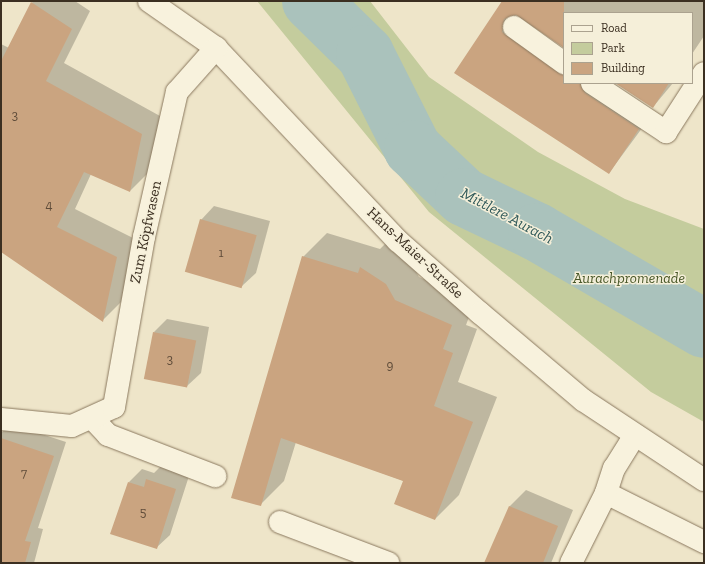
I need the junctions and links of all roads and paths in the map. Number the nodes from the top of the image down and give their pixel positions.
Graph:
1 (149, 1) edge
2 (514, 27) dead end
3 (216, 48) junction
4 (563, 62) edge
5 (704, 73) edge
6 (594, 84) edge
7 (1, 419) edge
8 (93, 419) junction
9 (635, 435) junction
10 (215, 476) dead end
11 (704, 480) edge
12 (606, 493) junction
13 (280, 522) dead end
14 (704, 542) edge
15 (388, 563) edge
16 (571, 563) edge

1 - 3 street, Hans-Maier-Straße
2 - 4 street
3 - 8 street, Zum Köpfwasen
3 - 9 street, Hans-Maier-Straße
5 - 6 street
7 - 8 street, Zum Köpfwasen
8 - 10 street
9 - 11 street, Hans-Maier-Straße
9 - 12 street
12 - 14 street
12 - 16 street
13 - 15 street

